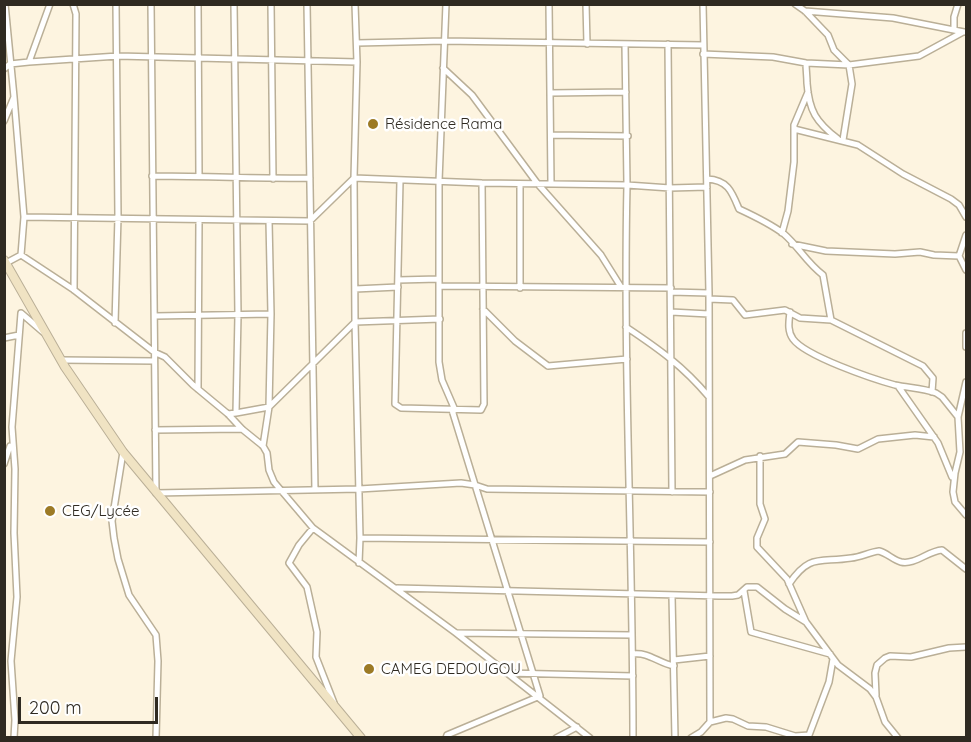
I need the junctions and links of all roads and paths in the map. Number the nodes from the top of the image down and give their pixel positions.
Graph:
1 (5, 4) edge
2 (74, 4) edge
3 (117, 4) edge
4 (151, 4) edge
5 (198, 4) edge
6 (234, 4) edge
7 (271, 4) edge
8 (307, 4) edge
9 (355, 4) edge
10 (446, 4) edge
11 (549, 4) edge
12 (586, 4) edge
13 (703, 4) edge
14 (795, 4) edge
15 (958, 4) edge
16 (48, 6) edge
17 (805, 11) junction
18 (954, 30) junction
19 (965, 32) edge
20 (444, 41) junction
21 (357, 43) junction
22 (549, 43) junction
23 (587, 44) junction
24 (625, 44) junction
25 (668, 44) junction
26 (703, 45) junction
27 (703, 54) junction
28 (118, 56) junction
29 (198, 57) junction
30 (151, 58) junction
31 (235, 58) junction
32 (75, 59) junction
33 (272, 59) junction
34 (308, 60) junction
35 (29, 62) junction
36 (357, 62) junction
37 (806, 63) junction
38 (849, 65) junction
39 (7, 66) edge
40 (443, 68) junction
41 (626, 92) junction
42 (808, 92) junction
43 (550, 93) junction
44 (14, 97) junction
45 (4, 121) edge
46 (794, 129) junction
47 (551, 135) junction
48 (628, 136) junction
49 (841, 140) junction
50 (152, 176) junction
51 (199, 176) junction
52 (310, 178) junction
53 (354, 178) junction
54 (236, 179) junction
55 (273, 179) junction
56 (707, 179) junction
57 (400, 181) junction
58 (439, 181) junction
59 (482, 183) junction
60 (537, 183) junction
61 (551, 183) junction
62 (519, 184) junction
63 (627, 185) junction
64 (670, 188) junction
65 (707, 188) junction
66 (24, 217) junction
67 (118, 217) junction
68 (966, 217) edge
69 (76, 219) junction
70 (153, 219) junction
71 (199, 221) junction
72 (236, 221) junction
73 (269, 221) junction
74 (310, 221) junction
75 (782, 233) junction
76 (966, 235) edge
77 (792, 244) junction
78 (21, 255) junction
79 (959, 256) junction
80 (5, 262) edge
81 (966, 270) edge
82 (440, 279) junction
83 (398, 280) junction
84 (440, 286) junction
85 (483, 287) junction
86 (623, 287) junction
87 (398, 288) junction
88 (520, 288) junction
89 (355, 289) junction
90 (74, 290) junction
91 (671, 290) junction
92 (709, 296) junction
93 (483, 309) junction
94 (671, 312) junction
95 (790, 312) junction
96 (272, 314) junction
97 (709, 314) junction
98 (238, 315) junction
99 (155, 316) junction
100 (200, 317) junction
101 (440, 319) junction
102 (831, 320) junction
103 (397, 321) junction
104 (115, 322) junction
105 (355, 322) junction
106 (626, 327) junction
107 (966, 333) edge
108 (19, 336) junction
109 (48, 337) junction
110 (4, 338) edge
111 (966, 347) edge
112 (154, 352) junction
113 (671, 358) junction
114 (627, 359) junction
115 (61, 360) junction
116 (154, 361) junction
117 (313, 364) junction
118 (966, 382) edge
119 (898, 386) junction
120 (198, 389) junction
121 (932, 392) junction
122 (709, 398) junction
123 (269, 407) junction
124 (454, 410) junction
125 (236, 413) junction
126 (228, 414) junction
127 (958, 417) junction
128 (966, 417) edge
129 (242, 429) junction
130 (155, 430) junction
131 (934, 437) junction
132 (12, 442) junction
133 (263, 446) junction
134 (123, 452) junction
135 (760, 456) junction
136 (4, 464) edge
137 (710, 476) junction
138 (953, 480) junction
139 (475, 485) junction
140 (359, 489) junction
141 (280, 490) junction
142 (315, 490) junction
143 (630, 492) junction
144 (672, 492) junction
145 (710, 492) junction
146 (156, 493) junction
147 (966, 515) edge
148 (313, 528) junction
149 (360, 538) junction
150 (492, 540) junction
151 (632, 542) junction
152 (710, 542) junction
153 (359, 563) junction
154 (966, 569) edge
155 (789, 584) junction
156 (396, 588) junction
157 (507, 591) junction
158 (744, 591) junction
159 (631, 595) junction
160 (672, 596) junction
161 (710, 596) junction
162 (806, 622) junction
163 (456, 633) junction
164 (520, 634) junction
165 (632, 635) junction
166 (966, 647) edge
167 (633, 654) junction
168 (710, 656) junction
169 (832, 656) junction
170 (674, 663) junction
171 (507, 673) junction
172 (533, 674) junction
173 (633, 676) junction
174 (540, 696) junction
175 (876, 697) junction
176 (334, 704) junction
177 (710, 722) junction
178 (577, 728) junction
179 (697, 736) edge
180 (447, 737) edge
181 (14, 738) edge
182 (156, 738) edge
183 (361, 738) edge
184 (556, 738) edge
185 (590, 738) edge
186 (633, 738) edge
187 (675, 738) edge
188 (691, 738) edge
189 (898, 738) edge

1 - 39 street
2 - 32 street
3 - 28 street
4 - 30 street
5 - 29 street
6 - 31 street
7 - 33 street
8 - 34 street
9 - 21 street
10 - 20 street
11 - 22 street
12 - 23 street
13 - 26 street
14 - 17 street
15 - 18 street
16 - 35 street
17 - 18 street
17 - 38 street
18 - 19 street
19 - 38 street
20 - 21 street
20 - 22 street
20 - 40 street
21 - 36 street
22 - 23 street
22 - 43 street
23 - 24 street
24 - 25 street
24 - 41 street
25 - 26 street
25 - 64 street
26 - 27 street
27 - 37 street
27 - 56 street
28 - 30 street
28 - 32 street
28 - 67 street
29 - 30 street
29 - 31 street
29 - 51 street
30 - 50 street
31 - 33 street
31 - 54 street
32 - 35 street
32 - 69 street
33 - 34 street
33 - 55 street
34 - 36 street
34 - 52 street
35 - 39 street
36 - 53 street
37 - 38 street
37 - 42 street
38 - 49 street
39 - 44 street
40 - 58 street
40 - 60 street
41 - 43 street
41 - 48 street
42 - 46 street
42 - 49 street
43 - 47 street
44 - 45 street
44 - 66 street
46 - 49 street
46 - 75 street
47 - 48 street
47 - 61 street
48 - 63 street
49 - 68 street
50 - 51 street
50 - 70 street
51 - 54 street
52 - 55 street
52 - 74 street
53 - 57 street
53 - 74 street
53 - 89 street
54 - 55 street
54 - 72 street
56 - 65 street
56 - 75 street
57 - 58 street
57 - 83 street
58 - 59 street
58 - 82 street
59 - 62 street
59 - 85 street
60 - 61 street
60 - 62 street
60 - 86 street
61 - 63 street
62 - 88 street
63 - 64 street
63 - 86 street
64 - 65 street
64 - 91 street
65 - 92 street
66 - 69 street
66 - 78 street
67 - 69 street
67 - 70 street
67 - 104 street
69 - 90 street
70 - 71 street
70 - 99 street
71 - 72 street
71 - 100 street
72 - 73 street
72 - 98 street
73 - 74 street
73 - 96 street
74 - 117 street
75 - 77 street
76 - 79 street
77 - 79 street
77 - 102 street
78 - 80 street
78 - 90 street
79 - 81 street
80 - 109 main road
82 - 83 street
82 - 84 street
83 - 87 street
84 - 85 street
84 - 101 street
85 - 88 street
85 - 93 street
86 - 88 street
86 - 91 street
86 - 106 street
87 - 89 street
87 - 103 street
89 - 105 street
90 - 104 street
91 - 92 street
91 - 94 street
92 - 95 street
92 - 97 street
93 - 114 street
93 - 124 street
94 - 97 street
94 - 113 street
95 - 102 street
95 - 119 street
96 - 98 street
96 - 123 street
97 - 122 street
98 - 100 street
98 - 125 street
99 - 100 street
99 - 112 street
100 - 120 street
101 - 103 street
101 - 124 street
102 - 121 street
103 - 105 street
103 - 124 street
104 - 112 street
105 - 117 street
105 - 140 street
106 - 113 street
106 - 114 street
107 - 111 street
108 - 109 street
108 - 110 street
108 - 132 street
109 - 115 main road
112 - 116 street
112 - 120 street
113 - 122 street
113 - 144 street
114 - 143 street
115 - 116 street
115 - 134 main road
116 - 130 street
117 - 123 street
117 - 142 street
118 - 127 street
119 - 121 street
119 - 131 street
120 - 126 street
121 - 127 street
122 - 137 street
123 - 125 street
123 - 133 street
124 - 139 street
125 - 126 street
126 - 129 street
127 - 128 street
127 - 138 street
129 - 130 street
129 - 133 street
130 - 146 street
131 - 135 street
131 - 138 street
132 - 136 street
132 - 181 street
133 - 141 street
134 - 146 main road
134 - 182 street
135 - 137 street
135 - 155 street
137 - 145 street
138 - 147 street
139 - 140 street
139 - 143 street
139 - 150 street
140 - 142 street
140 - 149 street
141 - 142 street
141 - 146 street
141 - 148 street
143 - 144 street
143 - 151 street
144 - 145 street
145 - 152 street
146 - 176 main road
148 - 153 street
148 - 176 street
149 - 150 street
149 - 153 street
150 - 151 street
150 - 157 street
151 - 152 street
151 - 159 street
152 - 161 street
153 - 156 street
154 - 155 street
155 - 162 street
156 - 157 street
156 - 163 street
157 - 159 street
157 - 164 street
158 - 161 street
158 - 162 street
158 - 169 street
159 - 160 street
159 - 165 street
160 - 161 street
160 - 170 street
161 - 168 street
162 - 169 street
163 - 164 street
163 - 171 street
164 - 165 street
164 - 172 street
165 - 167 street
166 - 175 street
167 - 170 street
167 - 173 street
168 - 170 street
168 - 177 street
169 - 175 street
169 - 177 street
170 - 187 street
171 - 172 street
171 - 174 street
172 - 173 street
172 - 174 street
173 - 186 street
174 - 178 street
174 - 180 street
175 - 189 street
176 - 183 main road
177 - 179 street
178 - 184 street
178 - 185 street
179 - 188 street

